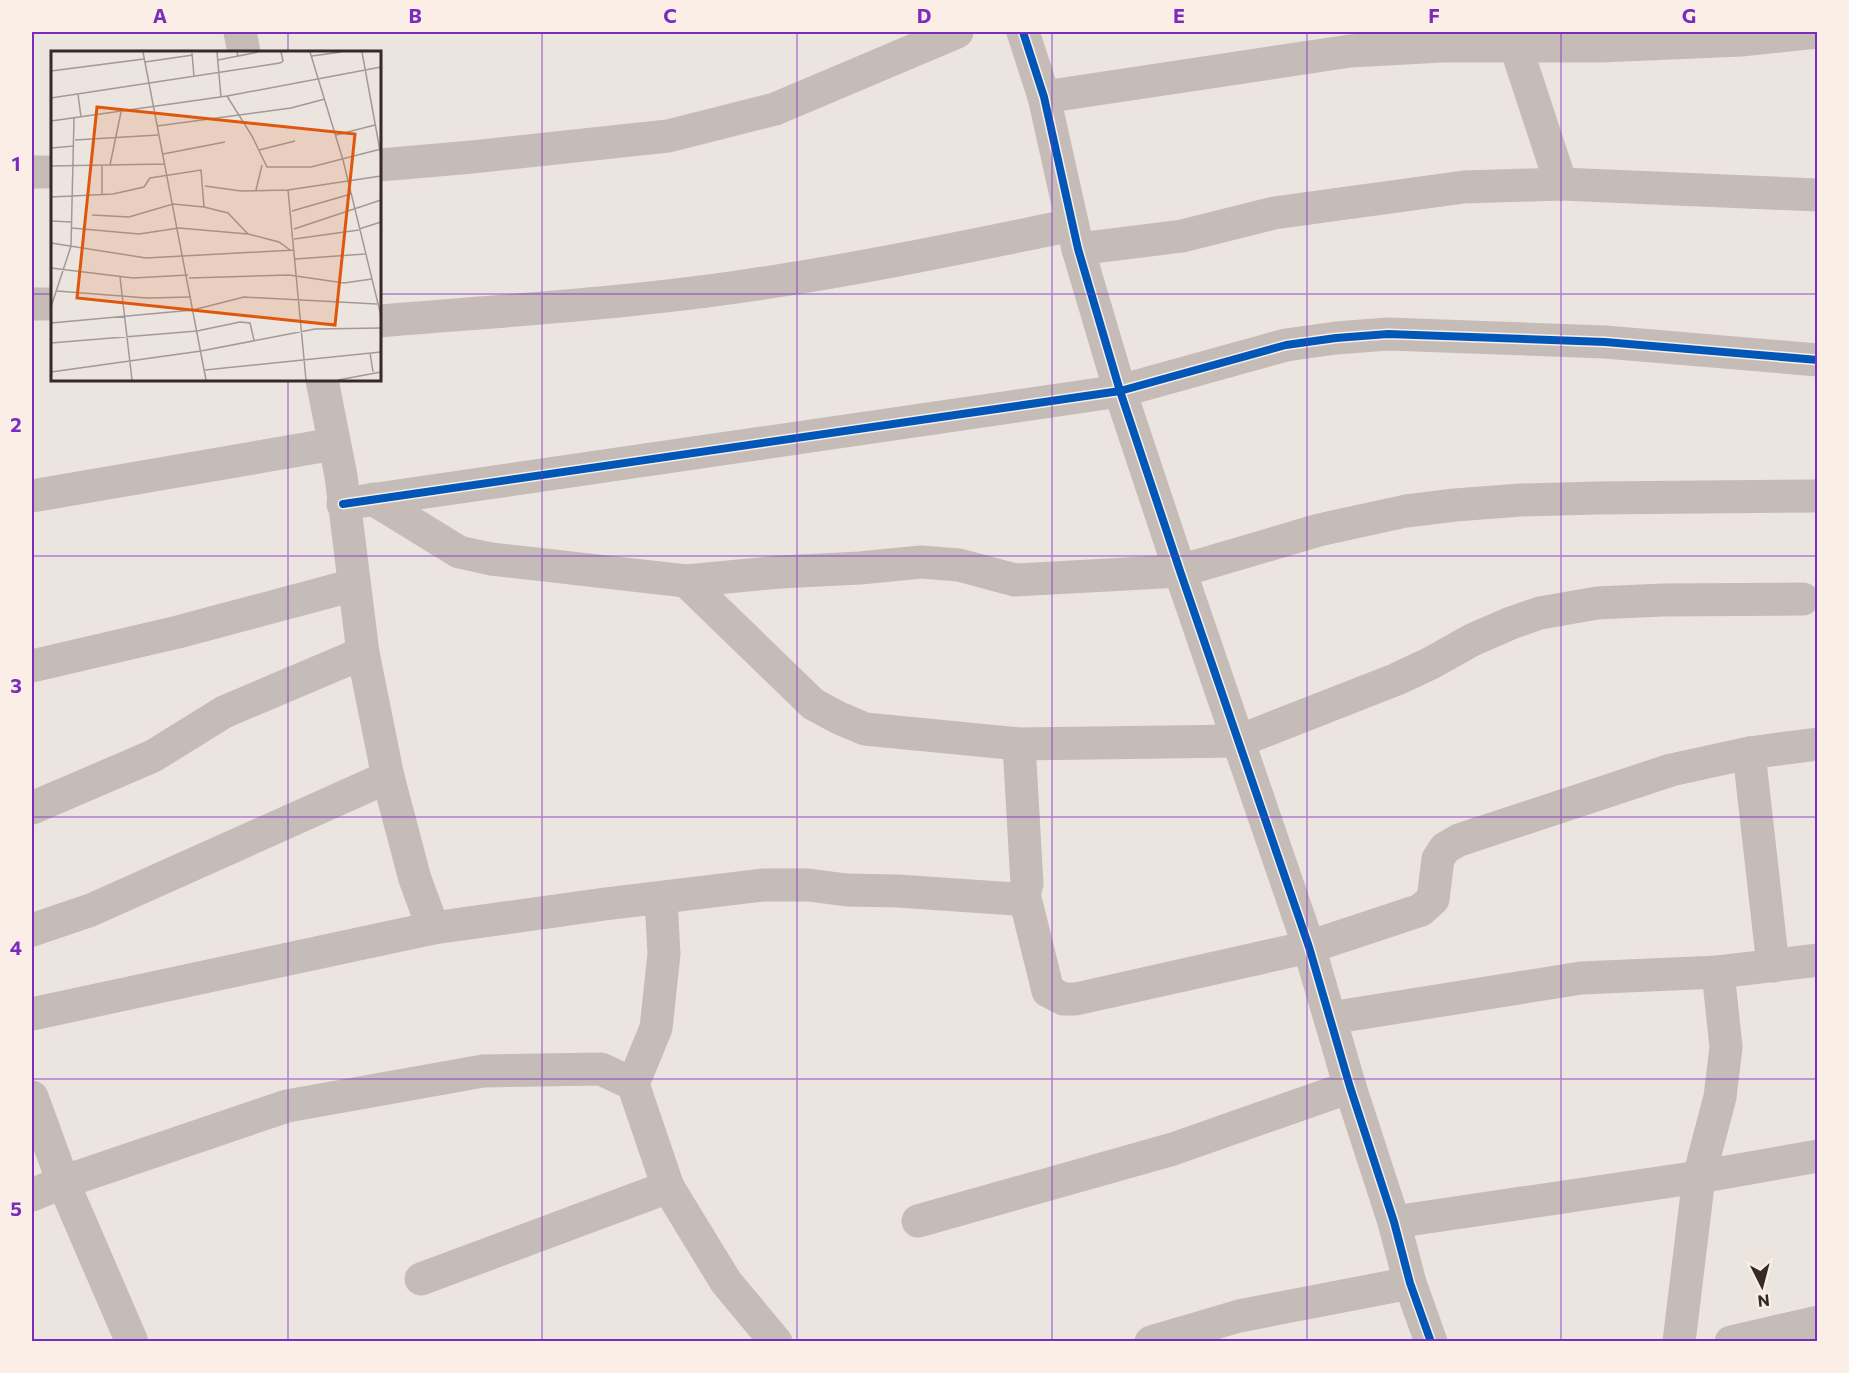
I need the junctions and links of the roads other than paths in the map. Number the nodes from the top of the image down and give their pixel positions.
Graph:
1 (240, 32) edge
2 (957, 32) edge
3 (1023, 32) edge
4 (1817, 32) edge
5 (1514, 39) edge
6 (244, 51) edge
7 (1044, 97) junction
8 (381, 165) edge
9 (32, 172) edge
10 (51, 172) edge
11 (1561, 184) junction
12 (1818, 195) edge
13 (1075, 237) junction
14 (32, 304) edge
15 (51, 304) edge
16 (381, 321) edge
17 (1818, 360) edge
18 (322, 381) edge
19 (1120, 391) junction
20 (334, 444) junction
21 (32, 496) edge
22 (1818, 496) edge
23 (358, 502) junction
24 (1180, 571) junction
25 (686, 581) junction
26 (354, 585) junction
27 (1803, 599) dead end
28 (363, 653) junction
29 (32, 666) edge
30 (1239, 741) junction
31 (1019, 744) junction
32 (1818, 744) edge
33 (1749, 753) junction
34 (388, 777) junction
35 (32, 808) edge
36 (1024, 894) junction
37 (661, 899) junction
38 (433, 928) junction
39 (32, 930) edge
40 (1309, 947) junction
41 (1818, 960) edge
42 (1773, 966) junction
43 (1718, 972) junction
44 (32, 1014) edge
45 (1330, 1018) junction
46 (633, 1084) junction
47 (1350, 1087) junction
48 (32, 1097) edge
49 (1818, 1156) edge
50 (1699, 1176) junction
51 (63, 1182) junction
52 (668, 1187) junction
53 (32, 1196) edge
54 (918, 1221) dead end
55 (1394, 1222) junction
56 (421, 1279) dead end
57 (1410, 1283) junction
58 (1818, 1322) edge
59 (132, 1341) edge
60 (776, 1341) edge
61 (1151, 1341) edge
62 (1431, 1341) edge
63 (1679, 1341) edge
64 (1731, 1341) edge

1 - 6 street
2 - 8 street
3 - 7 street
4 - 5 street
5 - 7 street
5 - 11 street
7 - 13 street
9 - 10 street
11 - 12 street
11 - 13 street
13 - 16 street
13 - 19 street
14 - 15 street
17 - 19 street
18 - 20 street
19 - 23 street
19 - 24 street
20 - 21 street
20 - 23 street
22 - 24 street
23 - 25 street
23 - 26 street
24 - 25 street
24 - 30 street
25 - 31 street
26 - 28 street
26 - 29 street
27 - 30 street
28 - 34 street
28 - 35 street
30 - 31 street
30 - 40 street
31 - 36 street
32 - 33 street
33 - 40 street
33 - 42 street
34 - 38 street
34 - 39 street
36 - 37 street
36 - 40 street
37 - 38 street
37 - 46 street
38 - 44 street
40 - 45 street
41 - 42 street
42 - 43 street
43 - 45 street
43 - 50 street
45 - 47 street
46 - 51 street
46 - 52 street
47 - 54 street
47 - 55 street
48 - 51 street
49 - 50 street
50 - 55 street
50 - 63 street
51 - 53 street
51 - 59 street
52 - 56 street
52 - 60 street
55 - 57 street
57 - 61 street
57 - 62 street
58 - 64 street

